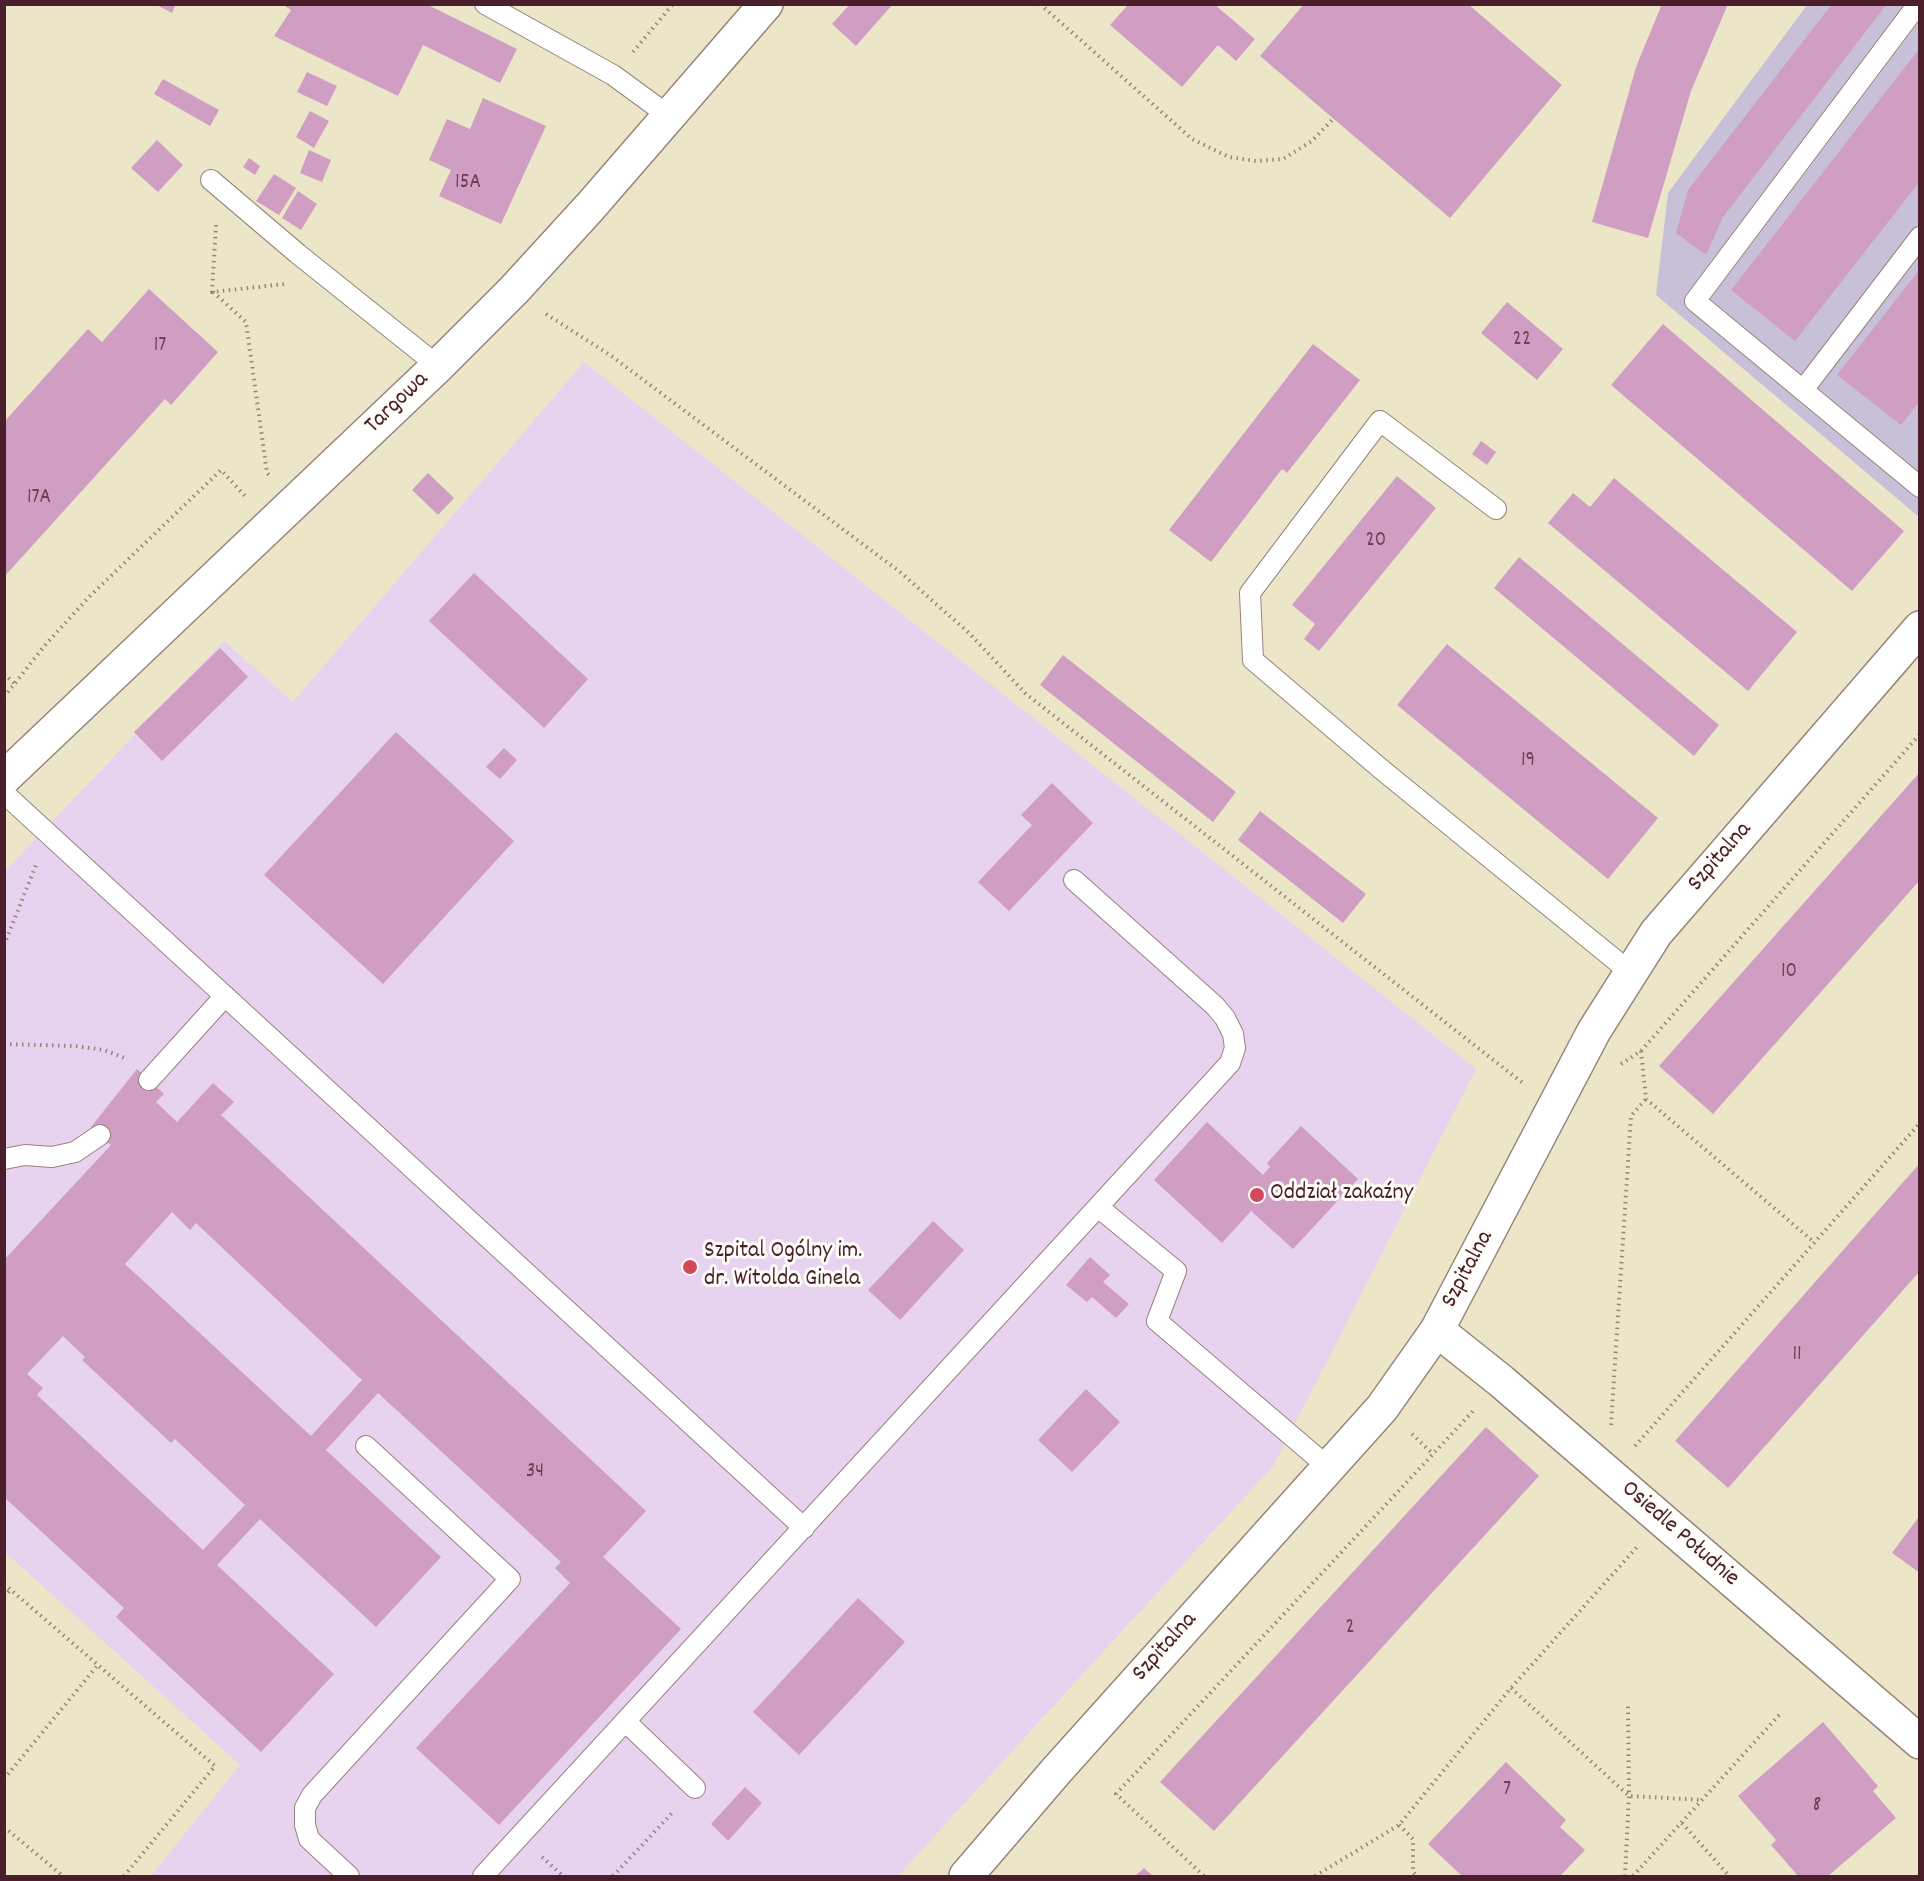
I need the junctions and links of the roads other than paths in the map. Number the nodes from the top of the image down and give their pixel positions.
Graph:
1 (485, 4) edge
2 (766, 4) edge
3 (1918, 4) edge
4 (669, 116) junction
5 (214, 184) road end
6 (1920, 237) edge
7 (438, 366) junction
8 (1803, 390) junction
9 (1918, 482) edge
10 (1496, 509) dead end
11 (1920, 628) edge
12 (4, 778) edge
13 (4, 793) edge
14 (1074, 880) dead end
15 (1630, 972) junction
16 (225, 996) junction
17 (154, 1075) road end
18 (100, 1135) dead end
19 (4, 1159) edge
20 (1098, 1207) junction
21 (1437, 1330) junction
22 (366, 1446) dead end
23 (1328, 1467) junction
24 (804, 1528) junction
25 (626, 1722) junction
26 (1920, 1742) edge
27 (695, 1788) road end
28 (349, 1876) edge
29 (483, 1876) edge
30 (966, 1876) edge

1 - 4 lane
2 - 4 street, Targowa
3 - 8 lane
4 - 7 street, Targowa
5 - 7 lane
6 - 8 lane
7 - 12 street, Targowa
8 - 9 lane
10 - 15 lane
11 - 15 street, Szpitalna
13 - 16 lane
14 - 20 lane
15 - 21 street, Szpitalna
16 - 17 lane
16 - 24 lane
18 - 19 lane
20 - 23 lane
20 - 24 lane
21 - 23 street, Szpitalna
21 - 26 street, Osiedle Południe
22 - 28 lane
23 - 30 street, Szpitalna
24 - 25 lane
25 - 27 lane
25 - 29 lane

